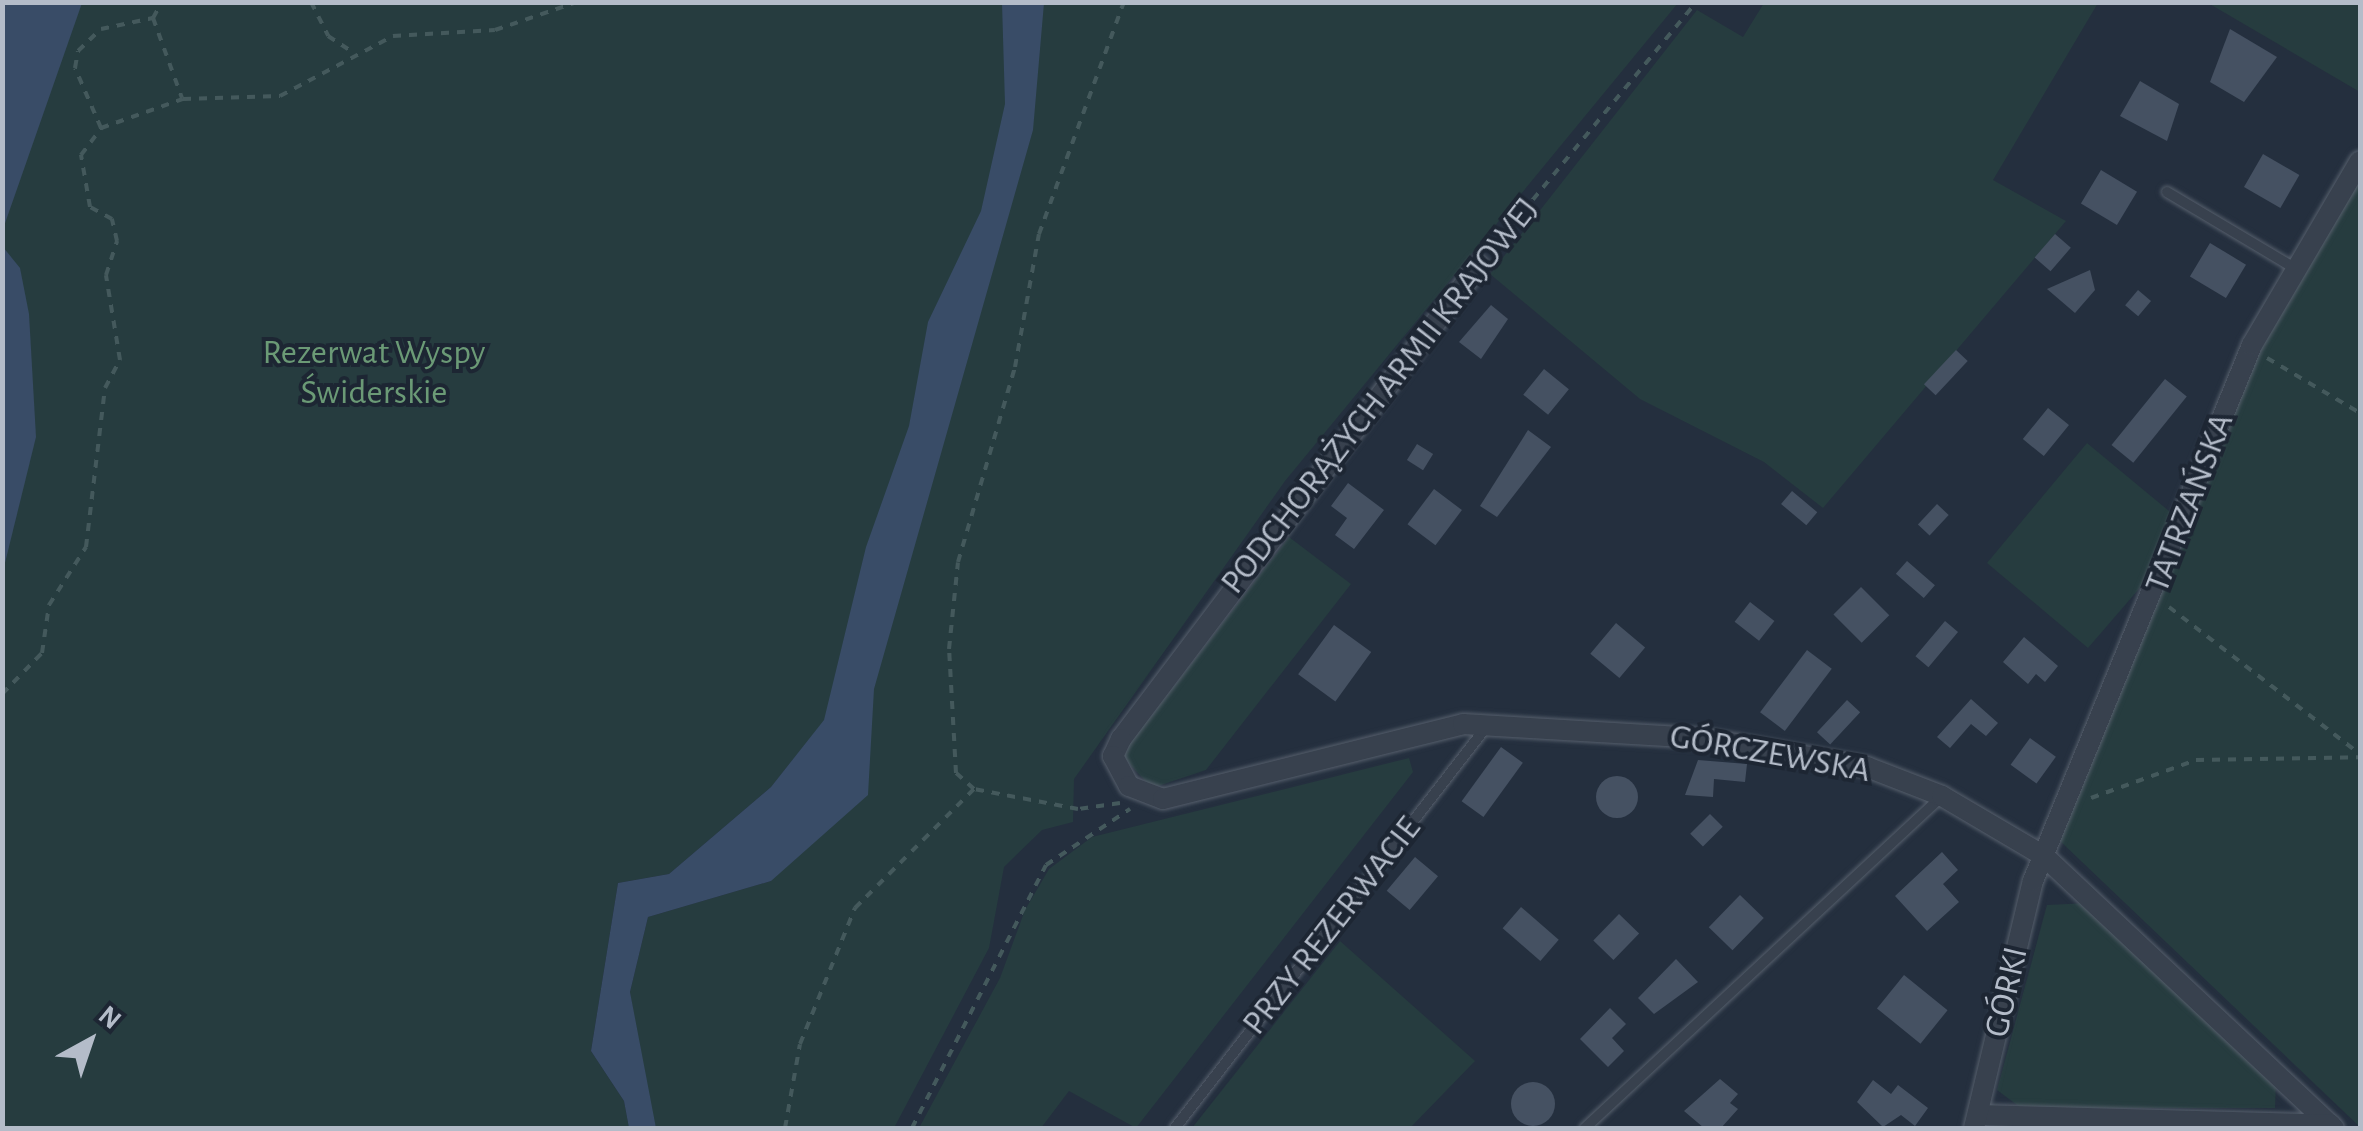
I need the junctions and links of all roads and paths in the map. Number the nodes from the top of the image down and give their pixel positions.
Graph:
1 (162, 2) edge
2 (311, 2) edge
3 (577, 2) edge
4 (1124, 2) edge
5 (1696, 2) edge
6 (153, 18) junction
7 (350, 52) junction
8 (183, 99) junction
9 (101, 128) junction
10 (2360, 161) edge
11 (2167, 192) dead end
12 (1479, 265) joint
13 (2297, 269) junction
14 (2252, 345) junction
15 (2360, 413) edge
16 (2154, 595) junction
17 (2, 694) edge
18 (1490, 723) junction
19 (2360, 755) edge
20 (974, 789) junction
21 (1942, 796) junction
22 (1147, 799) junction
23 (2059, 822) junction
24 (2044, 856) junction
25 (1976, 1122) edge
26 (2332, 1127) edge
27 (786, 1128) edge
28 (912, 1128) edge
29 (1175, 1128) edge
30 (1585, 1128) edge

1 - 6 path
2 - 7 path
3 - 7 path
4 - 20 path
5 - 12 path, PODCHORĄŻYCH ARMII KRAJOWEJ
6 - 8 path
6 - 9 path
7 - 8 path
8 - 9 path
9 - 17 path
10 - 13 street, TATRZAŃSKA
11 - 13 lane
12 - 22 street, PODCHORĄŻYCH ARMII KRAJOWEJ
13 - 14 street, TATRZAŃSKA
14 - 15 path
14 - 16 street, TATRZAŃSKA
16 - 19 path
16 - 23 street, TATRZAŃSKA
18 - 21 street, GÓRCZEWSKA
18 - 22 street, GÓRCZEWSKA
18 - 29 lane, PRZY REZERWACIE
19 - 23 path
20 - 22 path
20 - 27 path
21 - 24 street, GÓRCZEWSKA
21 - 30 lane
22 - 28 path
23 - 24 street, TATRZAŃSKA
24 - 25 street, GÓRKI
24 - 26 street, GÓRCZEWSKA
25 - 26 street

